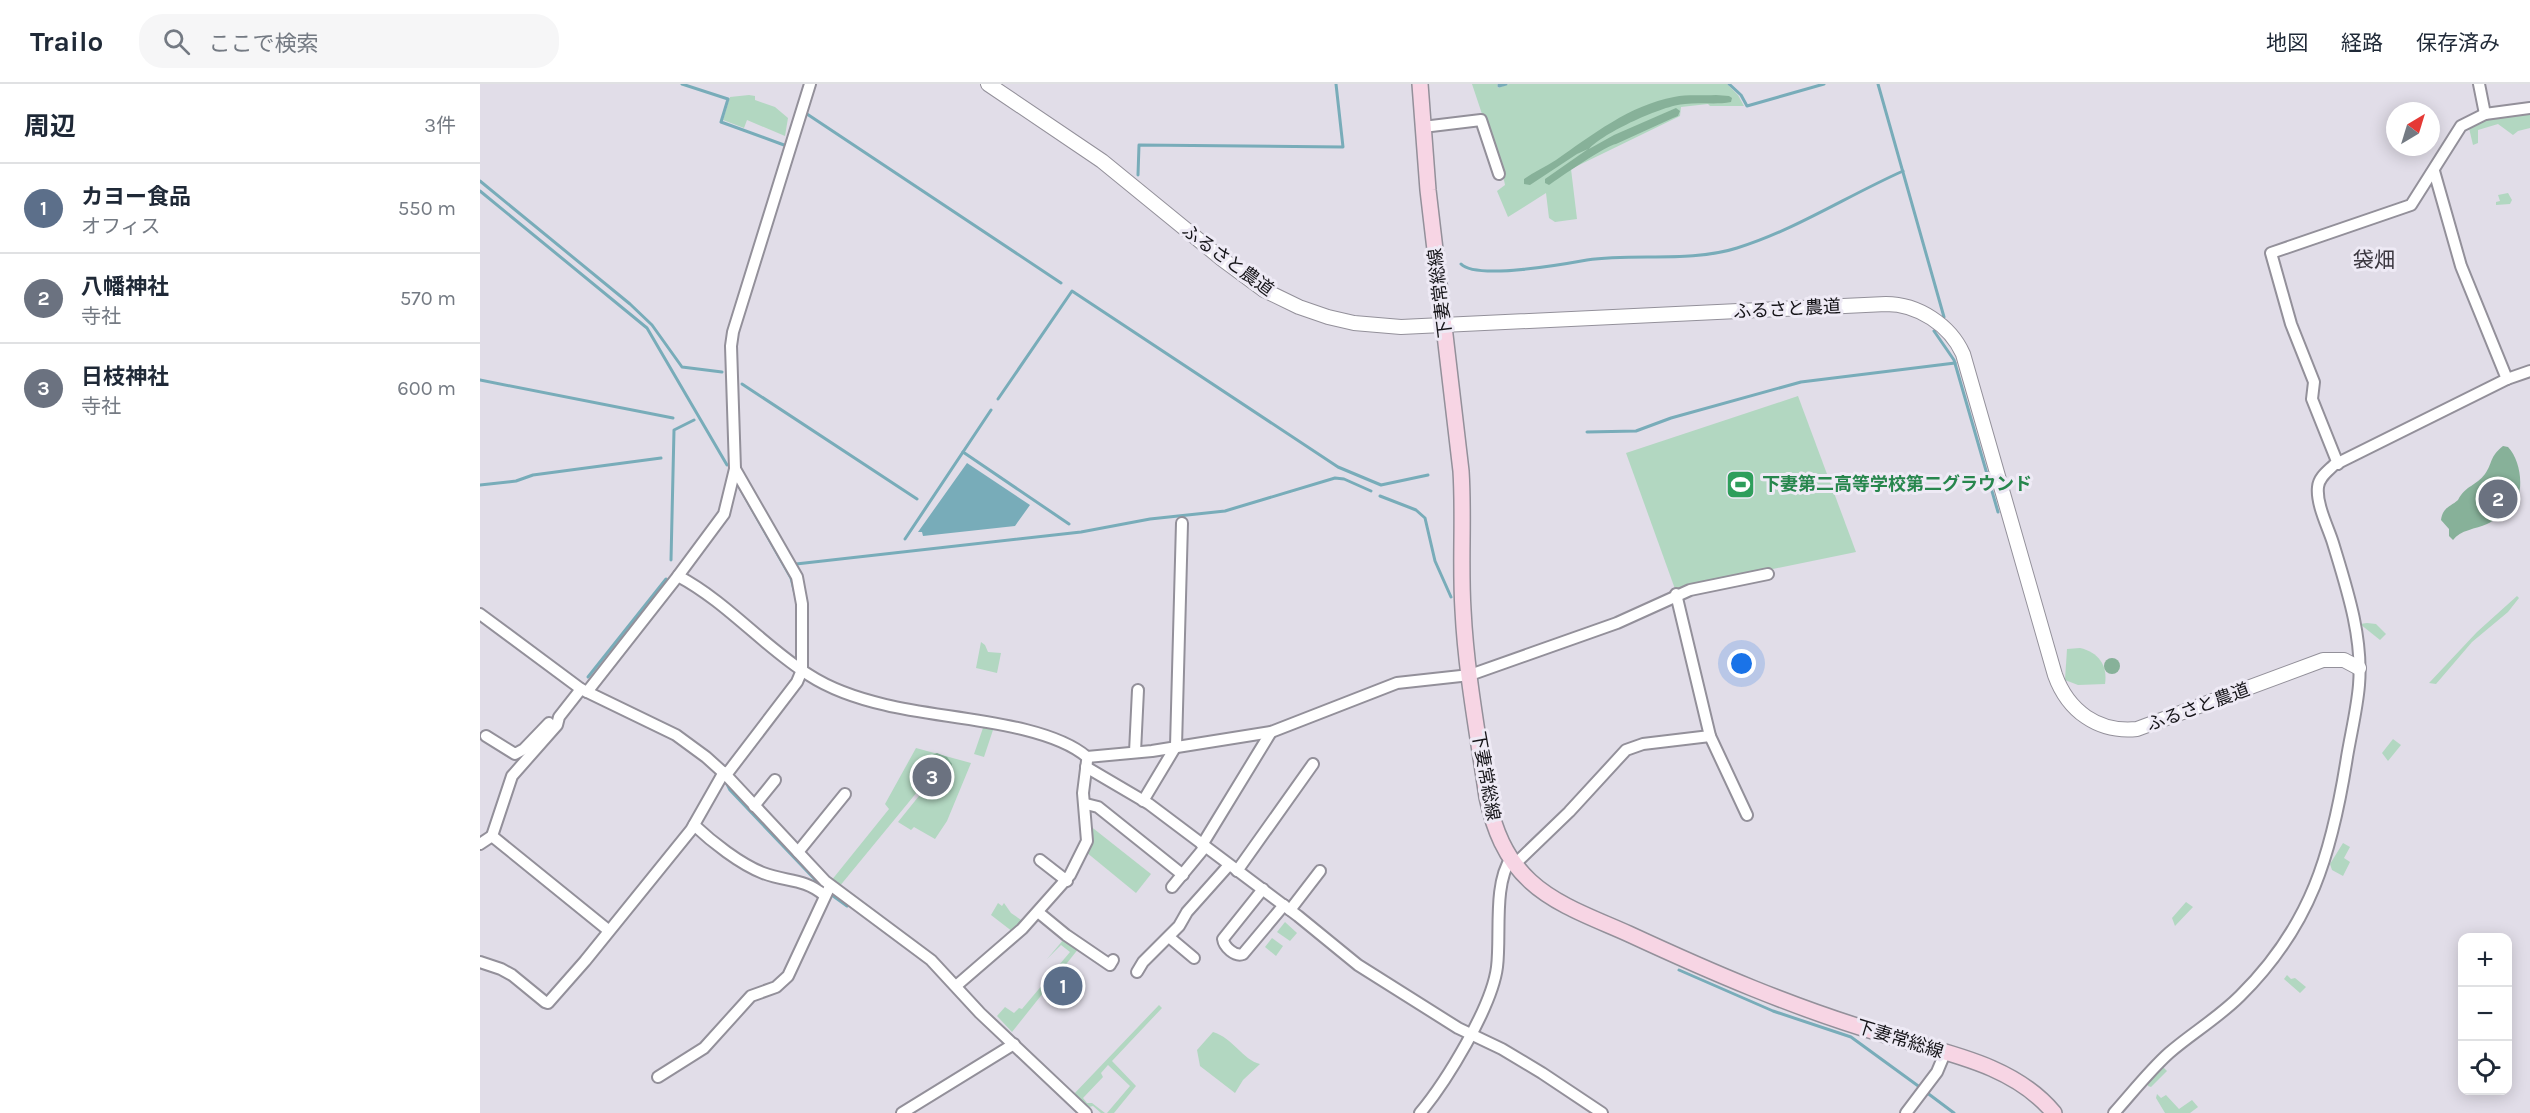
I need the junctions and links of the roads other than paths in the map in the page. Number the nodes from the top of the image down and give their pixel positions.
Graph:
1 (810, 84) edge
2 (988, 84) edge
3 (1420, 84) edge
4 (2479, 84) edge
5 (2530, 108) edge
6 (2485, 114) junction
7 (1424, 127) junction
8 (2434, 171) junction
9 (1498, 174) dead end
10 (1444, 325) junction
11 (2530, 371) edge
12 (2507, 379) junction
13 (2338, 464) junction
14 (735, 469) junction
15 (1182, 523) dead end
16 (1768, 574) dead end
17 (678, 576) junction
18 (1676, 594) junction
19 (480, 614) edge
20 (2359, 668) junction
21 (802, 670) junction
22 (1470, 675) junction
23 (1138, 690) dead end
24 (584, 691) junction
25 (559, 717) junction
26 (1271, 732) junction
27 (486, 736) dead end
28 (1710, 736) junction
29 (1176, 746) junction
30 (1135, 752) junction
31 (1087, 762) junction
32 (1313, 764) dead end
33 (725, 774) junction
34 (775, 780) dead end
35 (845, 794) dead end
36 (1143, 801) junction
37 (1086, 804) junction
38 (754, 806) junction
39 (1747, 815) dead end
40 (694, 825) junction
41 (483, 840) edge
42 (1204, 846) junction
43 (798, 852) junction
44 (1040, 860) dead end
45 (1513, 861) junction
46 (1233, 868) junction
47 (1320, 871) dead end
48 (1183, 875) junction
49 (1067, 881) junction
50 (1172, 887) dead end
51 (1263, 889) junction
52 (827, 890) junction
53 (1287, 907) junction
54 (1038, 912) junction
55 (608, 930) junction
56 (1168, 937) junction
57 (1194, 958) dead end
58 (1113, 960) dead end
59 (480, 962) edge
60 (1137, 972) dead end
61 (956, 986) junction
62 (1470, 1034) junction
63 (1014, 1044) junction
64 (1945, 1053) junction
65 (658, 1077) dead end
66 (902, 1113) edge
67 (1086, 1113) edge
68 (1420, 1113) edge
69 (1602, 1113) edge
70 (1906, 1113) edge
71 (2054, 1113) edge
72 (2114, 1113) edge

1 - 14 street
2 - 10 street, ふるさと農道
3 - 7 main road, 下妻常総線
4 - 6 street
5 - 6 street
6 - 8 street
7 - 9 street
7 - 10 main road, 下妻常総線
8 - 12 street
8 - 13 street
10 - 20 street, ふるさと農道
10 - 22 main road, 下妻常総線
11 - 12 street
12 - 13 street
13 - 20 street
14 - 17 street
14 - 21 street
15 - 29 street
16 - 18 street
17 - 21 street
17 - 24 street
18 - 22 street
18 - 28 street
19 - 24 street
20 - 72 street
21 - 31 street
21 - 33 street
22 - 26 street
22 - 45 main road, 下妻常総線
23 - 30 street
24 - 25 street
24 - 33 street
25 - 27 street
25 - 41 street
26 - 29 street
26 - 42 street
28 - 39 street
28 - 45 street
29 - 30 street
29 - 36 street
30 - 31 street
31 - 36 street
31 - 37 street
32 - 46 street
33 - 38 street
33 - 40 street
34 - 38 street
35 - 43 street
36 - 42 street
37 - 48 street
37 - 49 street
38 - 43 street
40 - 52 street
40 - 55 street
41 - 55 street
42 - 46 street
42 - 48 street
43 - 52 street
44 - 49 street
45 - 62 street
45 - 64 main road, 下妻常総線
46 - 51 street
46 - 56 street
47 - 53 street
48 - 50 street
49 - 54 street
51 - 53 street
51 - 53 street
52 - 61 street
52 - 65 street
53 - 62 street
54 - 58 street
54 - 61 street
55 - 59 street
56 - 57 street
56 - 60 street
61 - 63 street
62 - 68 street
62 - 69 street
63 - 66 street
63 - 67 street
64 - 70 street
64 - 71 main road, 下妻常総線

